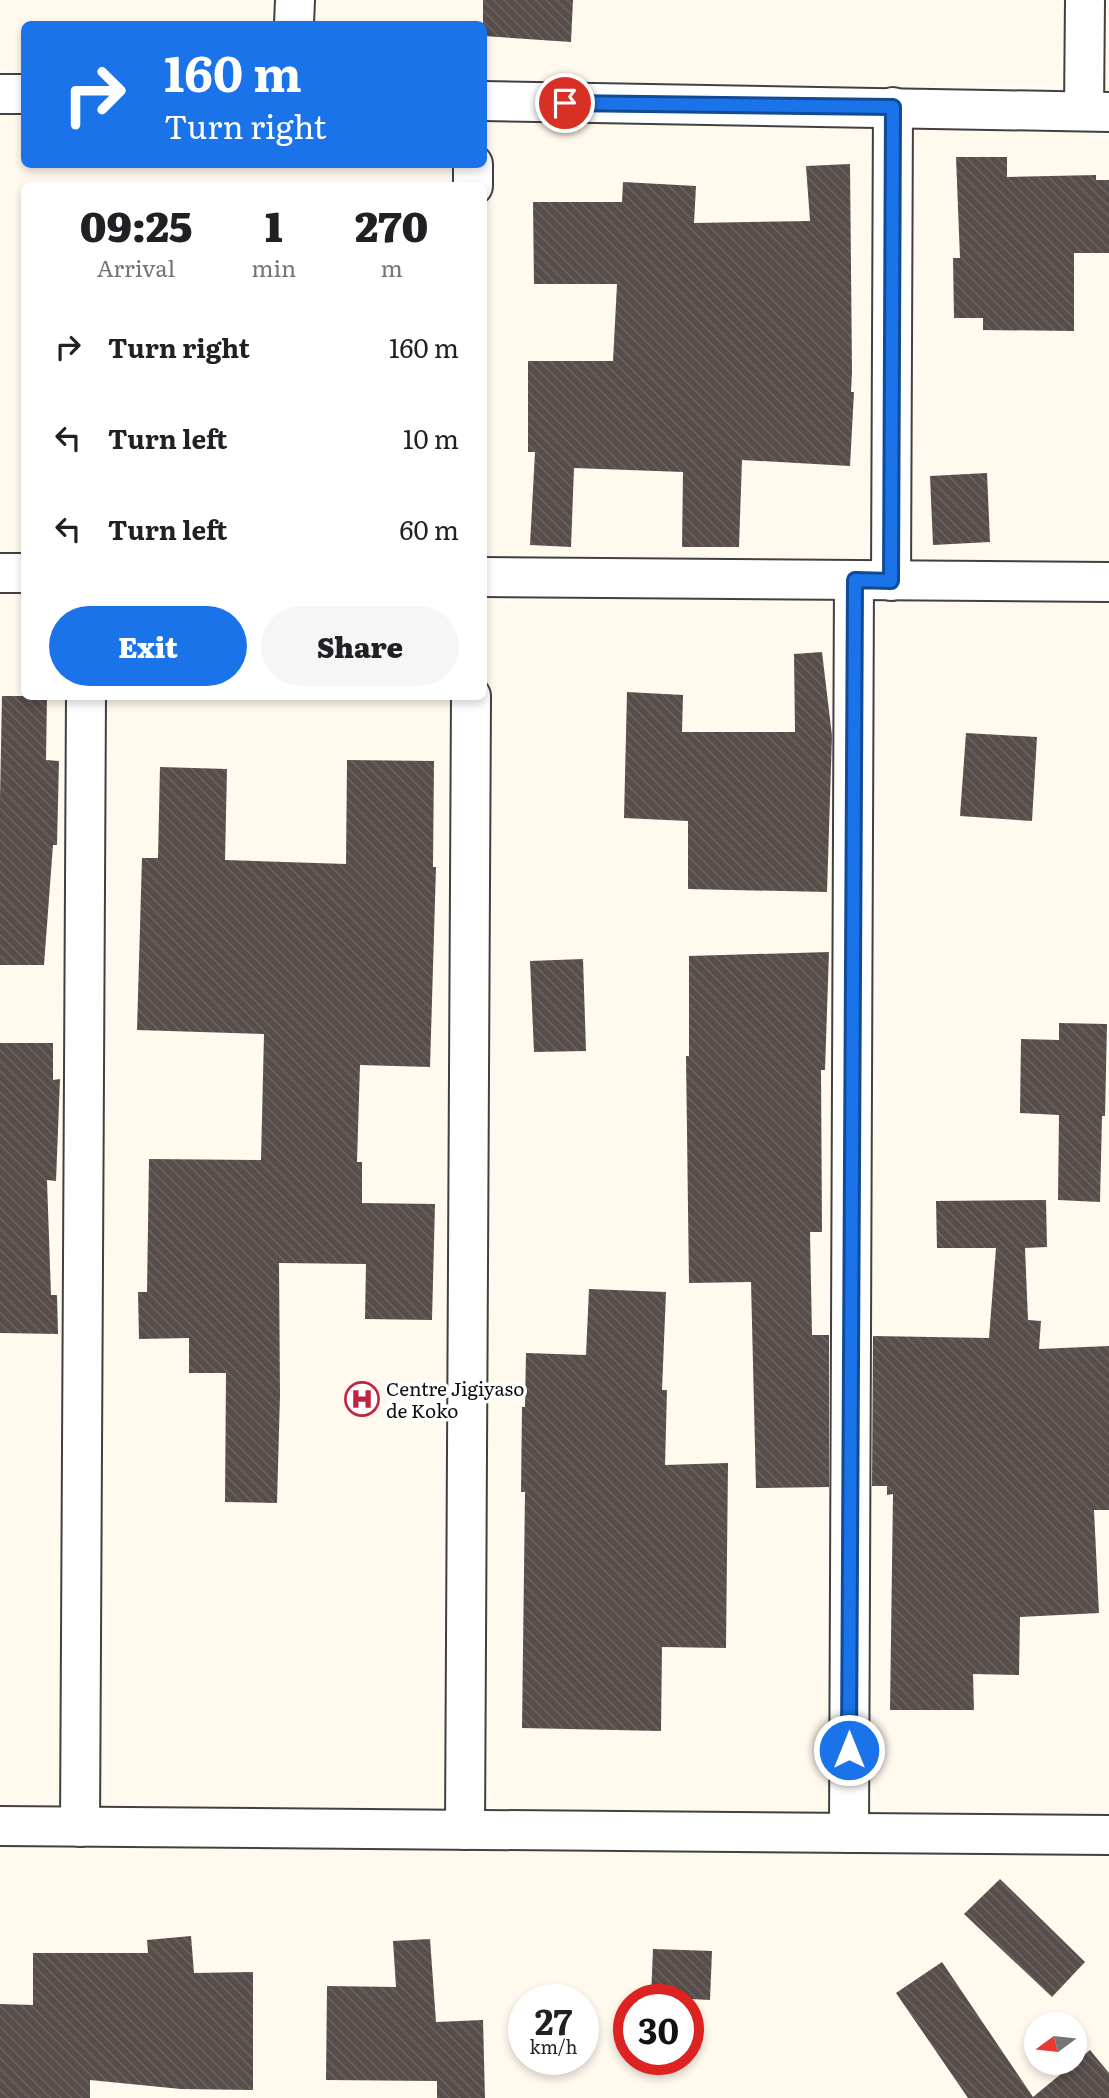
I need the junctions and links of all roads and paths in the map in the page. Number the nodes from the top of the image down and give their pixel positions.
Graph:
1 (295, 0) edge
2 (1085, 0) edge
3 (295, 21) edge
4 (0, 93) edge
5 (21, 94) edge
6 (487, 101) edge
7 (893, 107) junction
8 (1097, 111) edge
9 (0, 573) edge
10 (21, 573) edge
11 (487, 577) edge
12 (873, 580) junction
13 (1109, 582) edge
14 (86, 700) edge
15 (471, 700) edge
16 (0, 1826) edge
17 (80, 1827) junction
18 (466, 1830) junction
19 (849, 1833) junction
20 (1109, 1835) edge

1 - 3 street
2 - 8 street
4 - 5 street
6 - 7 street
7 - 8 street
7 - 12 street
9 - 10 street
11 - 12 street
12 - 13 street
12 - 19 street
14 - 17 street
15 - 18 street
16 - 17 street
17 - 18 street
18 - 19 street
19 - 20 street

